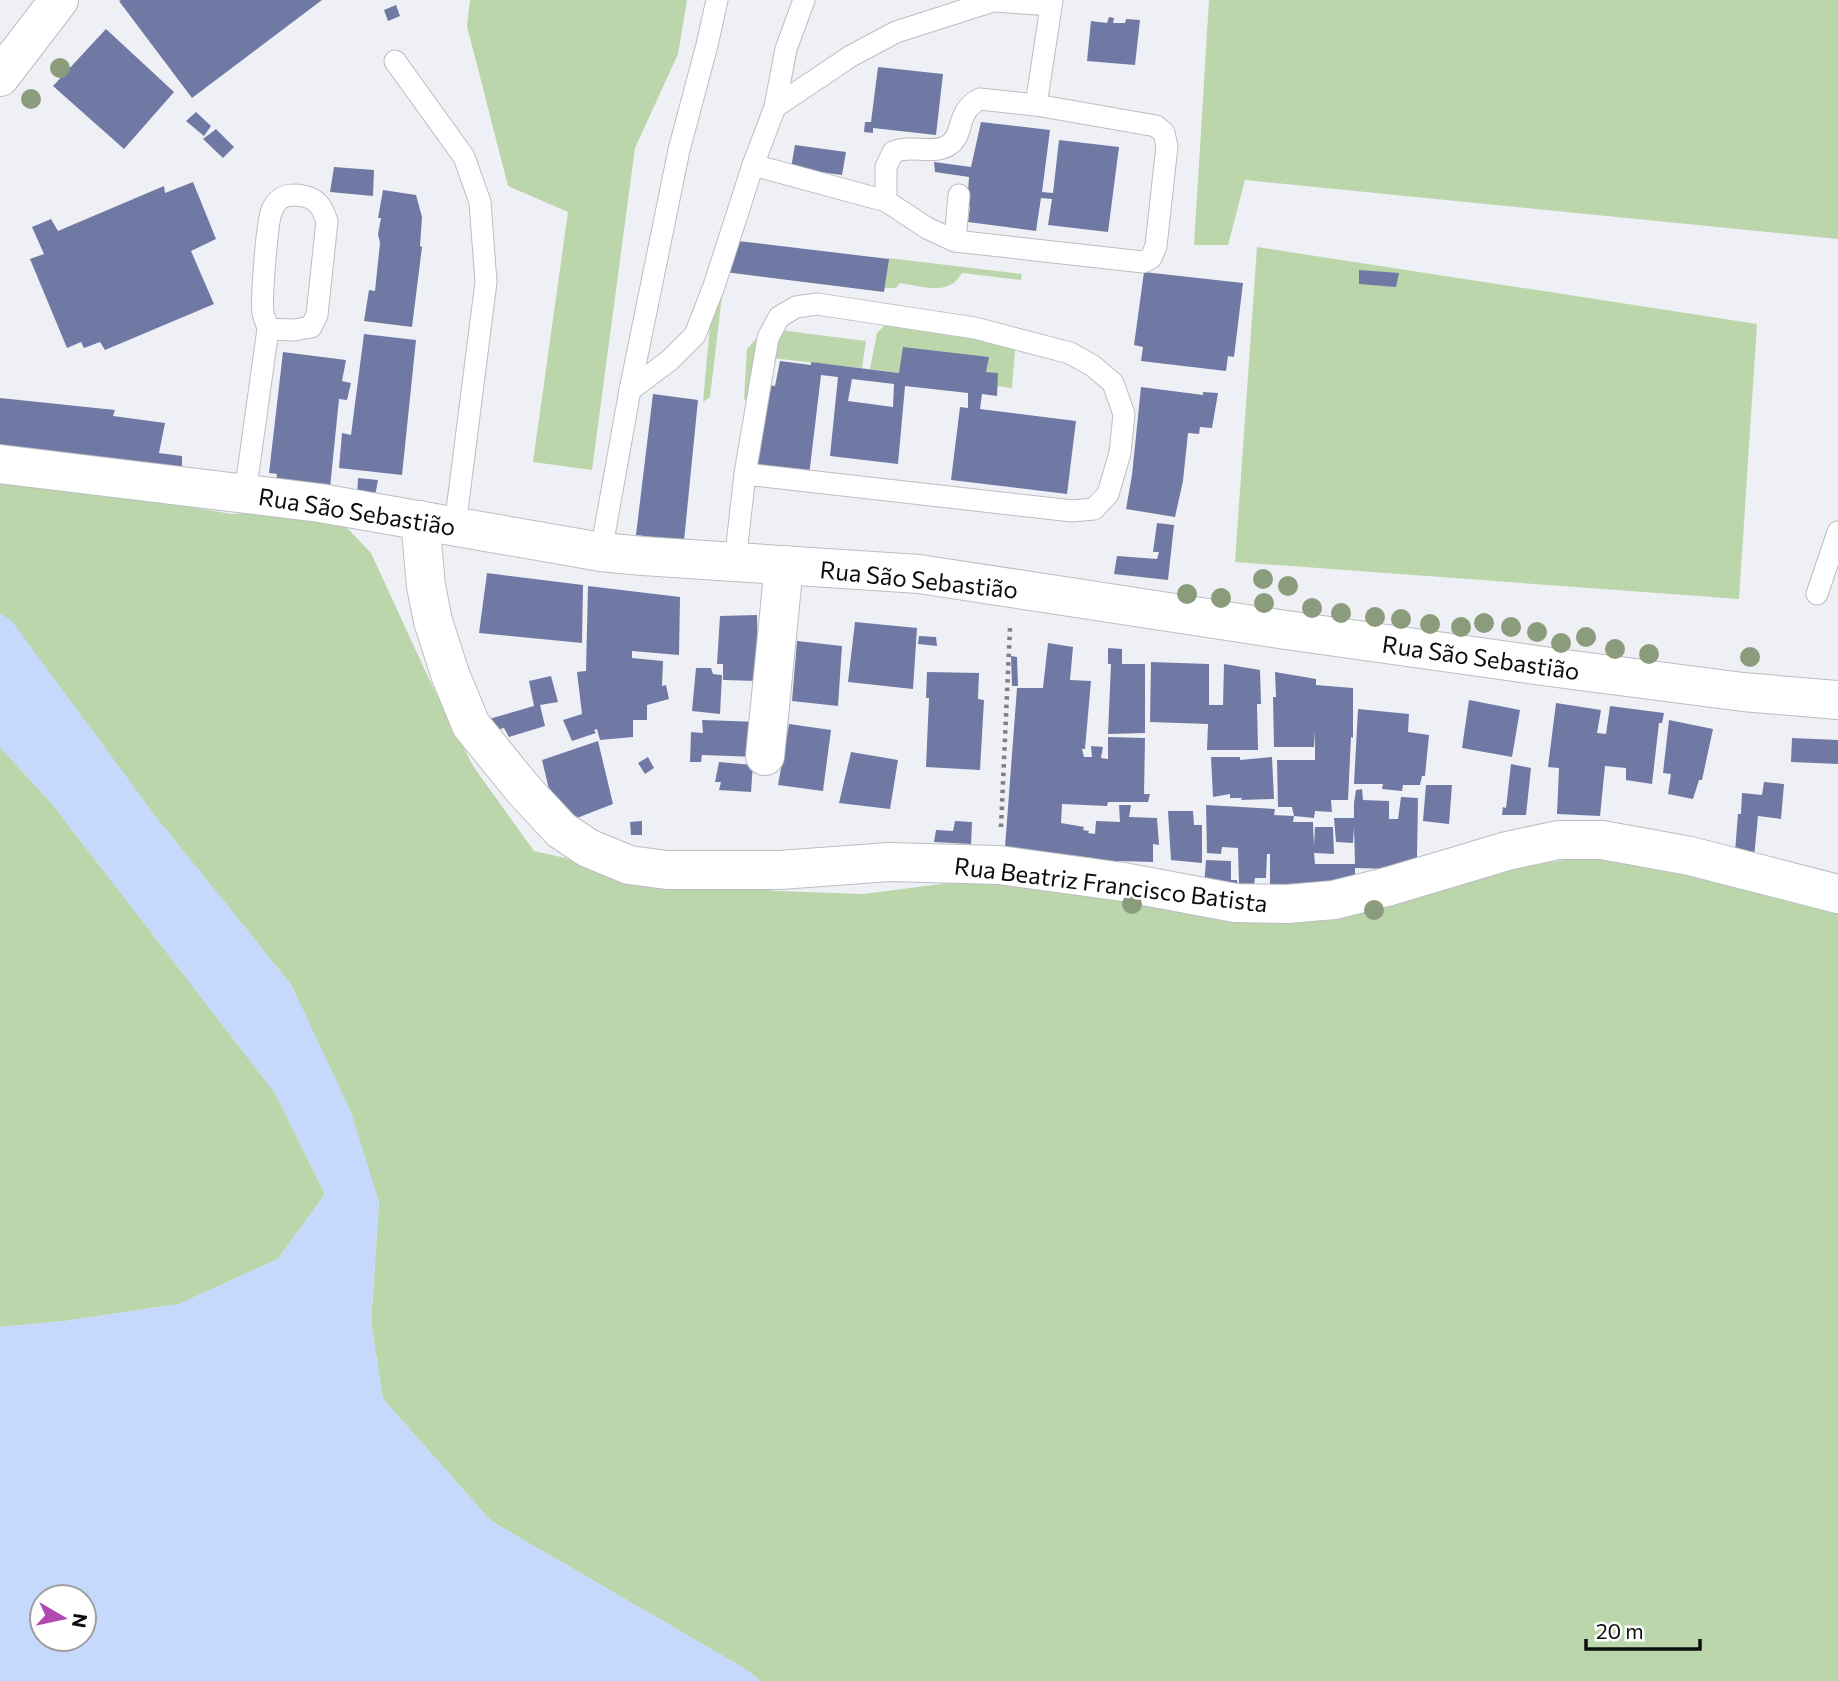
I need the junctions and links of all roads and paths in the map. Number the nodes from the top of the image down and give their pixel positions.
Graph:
1 (60, 0) edge
2 (717, 0) edge
3 (804, 0) edge
4 (996, 0) edge
5 (1052, 2) edge
6 (395, 61) dead end
7 (0, 77) edge
8 (1036, 105) junction
9 (775, 107) junction
10 (753, 165) junction
11 (959, 195) dead end
12 (886, 201) junction
13 (955, 241) junction
14 (268, 329) junction
15 (630, 390) junction
16 (0, 464) edge
17 (745, 474) junction
18 (246, 494) junction
19 (438, 523) junction
20 (1838, 532) edge
21 (601, 552) junction
22 (735, 562) junction
23 (784, 565) junction
24 (1817, 594) dead end
25 (1010, 628) dead end
26 (1837, 699) edge
27 (765, 756) dead end
28 (999, 865) junction
29 (1838, 894) edge

1 - 7 street
2 - 15 lane
3 - 9 lane
4 - 5 lane
4 - 9 lane
5 - 8 lane
6 - 19 lane
8 - 12 lane
8 - 13 lane
9 - 10 lane
10 - 12 lane
10 - 15 lane
11 - 13 lane
12 - 13 lane
14 - 14 lane
14 - 18 lane
15 - 21 lane
16 - 18 street, Rua São Sebastião
17 - 17 lane
17 - 22 lane
18 - 19 street, Rua São Sebastião
19 - 21 street, Rua São Sebastião
19 - 28 street, Rua Beatriz Francisco Batista
20 - 24 lane
21 - 22 street, Rua São Sebastião
22 - 23 street, Rua São Sebastião
23 - 26 street, Rua São Sebastião
23 - 27 street
25 - 28 path
28 - 29 street, Rua Beatriz Francisco Batista

